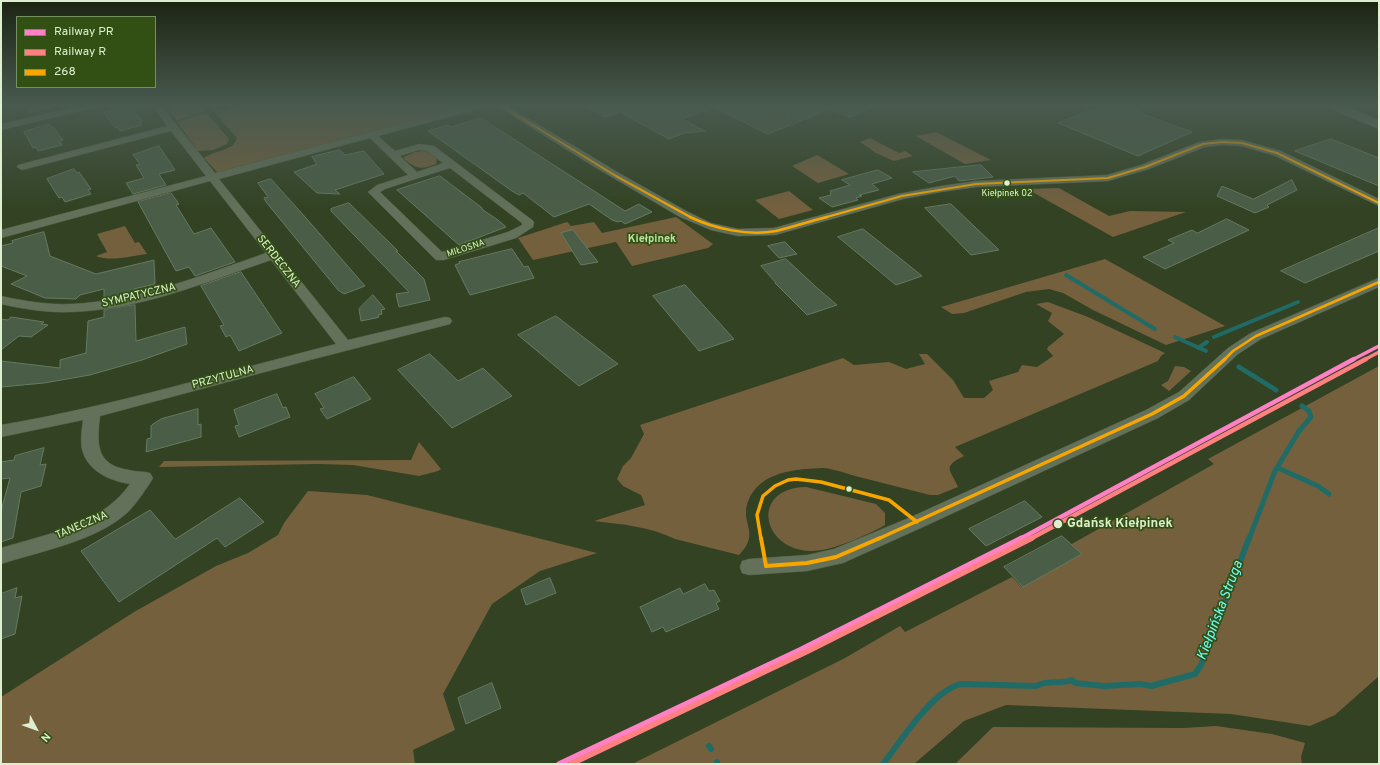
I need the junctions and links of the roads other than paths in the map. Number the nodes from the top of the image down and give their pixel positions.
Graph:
1 (121, 141) edge
2 (184, 141) edge
3 (351, 141) edge
4 (378, 141) edge
5 (559, 141) edge
6 (392, 155) junction
7 (451, 164) junction
8 (22, 166) dead end
9 (415, 176) junction
10 (212, 178) junction
11 (1379, 203) edge
12 (1, 234) edge
13 (273, 255) junction
14 (1379, 282) edge
15 (1, 300) edge
16 (445, 321) dead end
17 (345, 346) junction
18 (92, 414) junction
19 (1, 431) edge
20 (1, 556) edge
21 (758, 567) dead end

1 - 8 street
2 - 10 street
3 - 10 street
4 - 6 street
5 - 11 street
6 - 7 street, MIŁOSNA
6 - 9 street
7 - 9 street, MIŁOSNA
7 - 9 street, MIŁOSNA
10 - 12 street
10 - 13 street, SERDECZNA
13 - 15 street, SYMPATYCZNA
13 - 17 street, SERDECZNA
14 - 21 street
16 - 17 street, PRZYTULNA
17 - 18 street, PRZYTULNA
18 - 19 street, PRZYTULNA
18 - 20 street, TANECZNA

